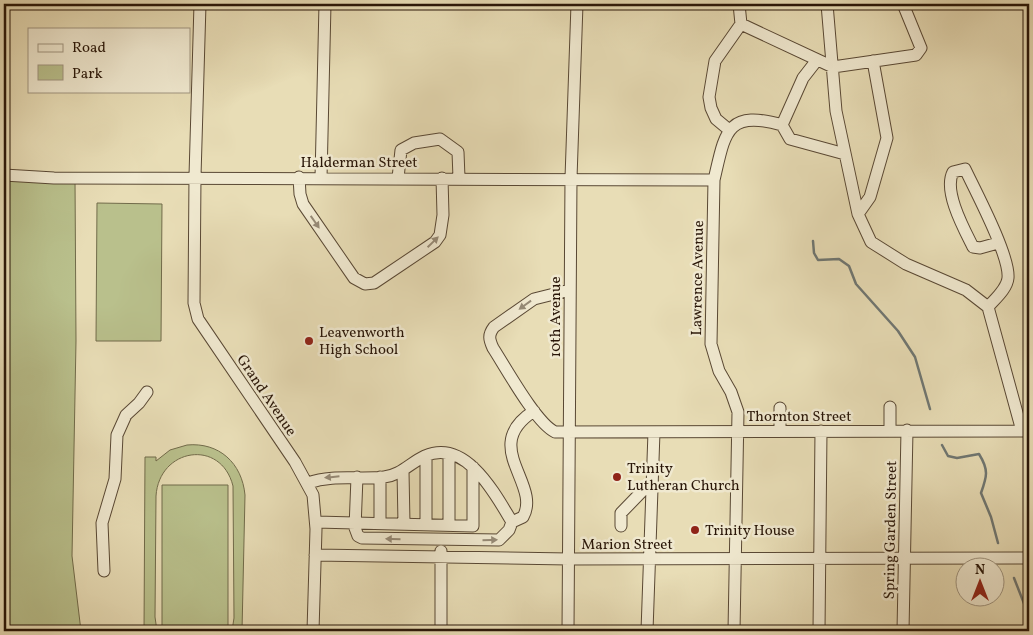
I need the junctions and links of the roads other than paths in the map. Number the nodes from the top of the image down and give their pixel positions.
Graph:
1 (200, 4) edge
2 (325, 4) edge
3 (577, 4) edge
4 (739, 4) edge
5 (827, 4) edge
6 (903, 4) edge
7 (740, 24) junction
8 (817, 60) junction
9 (873, 61) junction
10 (833, 67) junction
11 (782, 125) junction
12 (728, 129) junction
13 (845, 154) junction
14 (5, 175) edge
15 (195, 176) junction
16 (299, 177) junction
17 (321, 178) junction
18 (398, 178) junction
19 (442, 178) junction
20 (459, 178) junction
21 (571, 178) junction
22 (714, 180) junction
23 (858, 214) junction
24 (998, 242) junction
25 (570, 290) junction
26 (988, 307) junction
27 (147, 392) dead end
28 (890, 407) dead end
29 (780, 408) dead end
30 (534, 411) junction
31 (849, 418) dead end
32 (890, 430) junction
33 (907, 430) junction
34 (780, 431) junction
35 (821, 431) junction
36 (849, 431) junction
37 (1025, 431) edge
38 (569, 432) junction
39 (654, 432) junction
40 (738, 432) junction
41 (449, 454) junction
42 (426, 456) junction
43 (473, 467) junction
44 (403, 471) junction
45 (357, 477) junction
46 (380, 477) junction
47 (652, 481) junction
48 (308, 483) junction
49 (316, 522) junction
50 (512, 522) junction
51 (356, 523) junction
52 (380, 524) junction
53 (404, 524) junction
54 (426, 524) junction
55 (449, 525) junction
56 (620, 526) dead end
57 (441, 540) junction
58 (315, 555) junction
59 (441, 556) junction
60 (818, 557) junction
61 (649, 558) junction
62 (736, 558) junction
63 (904, 558) junction
64 (1029, 558) edge
65 (570, 559) junction
66 (104, 571) dead end
67 (313, 631) edge
68 (441, 631) edge
69 (568, 631) edge
70 (647, 631) edge
71 (734, 631) edge
72 (818, 631) edge
73 (903, 631) edge

1 - 15 street, Grand Avenue
2 - 17 street
3 - 21 street, 10th Avenue
4 - 7 street
5 - 10 street
6 - 9 street
7 - 8 street
7 - 12 street
8 - 10 street
8 - 11 street
9 - 10 street
9 - 23 street
10 - 13 street
11 - 12 street
11 - 13 street
12 - 22 street, Lawrence Avenue
13 - 23 street
14 - 15 street, Halderman Street
15 - 16 street, Halderman Street
15 - 48 street, Grand Avenue
16 - 17 street, Halderman Street
16 -> 19 street
17 - 18 street, Halderman Street
18 - 19 street, Halderman Street
18 - 20 street
19 - 20 street, Halderman Street
20 - 21 street, Halderman Street
21 - 22 street, Halderman Street
21 - 25 street, 10th Avenue
22 - 40 street, Lawrence Avenue
23 - 26 street
24 - 24 street
24 - 26 street
25 -> 30 street, Thornton Street
25 - 38 street, 10th Avenue
26 - 37 street
27 - 66 street
28 - 32 street
29 - 34 street
30 - 38 street, Thornton Street
30 - 50 street
31 - 36 street
32 - 33 street, Thornton Street
32 - 36 street, Thornton Street
33 - 37 street, Thornton Street
33 - 63 street, Spring Garden Street
34 - 35 street, Thornton Street
34 - 40 street, Thornton Street
35 - 36 street, Thornton Street
35 - 60 street
38 - 39 street, Thornton Street
38 - 65 street, 10th Avenue
39 - 40 street, Thornton Street
39 - 47 street
40 - 62 street, Lawrence Avenue
41 - 42 street
41 - 43 street
41 - 55 street
42 - 44 street
42 - 54 street
43 - 50 street
43 - 55 street
44 - 46 street
44 - 53 street
45 - 46 street
45 -> 48 street
45 - 51 street
46 - 52 street
47 - 56 street
47 - 61 street
48 - 49 street, Grand Avenue
49 - 51 street
49 - 58 street, Grand Avenue
57 -> 50 street
51 - 52 street
57 -> 51 street
52 - 53 street
53 - 54 street
54 - 55 street
57 - 59 street
58 - 59 street, Marion Street
58 - 67 street, Grand Avenue
59 - 65 street, Marion Street
59 - 68 street
60 - 62 street, Marion Street
60 - 63 street, Marion Street
60 - 72 street
61 - 62 street, Marion Street
61 - 65 street, Marion Street
61 - 70 street
62 - 71 street, Lawrence Avenue
63 - 64 street, Marion Street
63 - 73 street, Spring Garden Street
65 - 69 street, 10th Avenue

